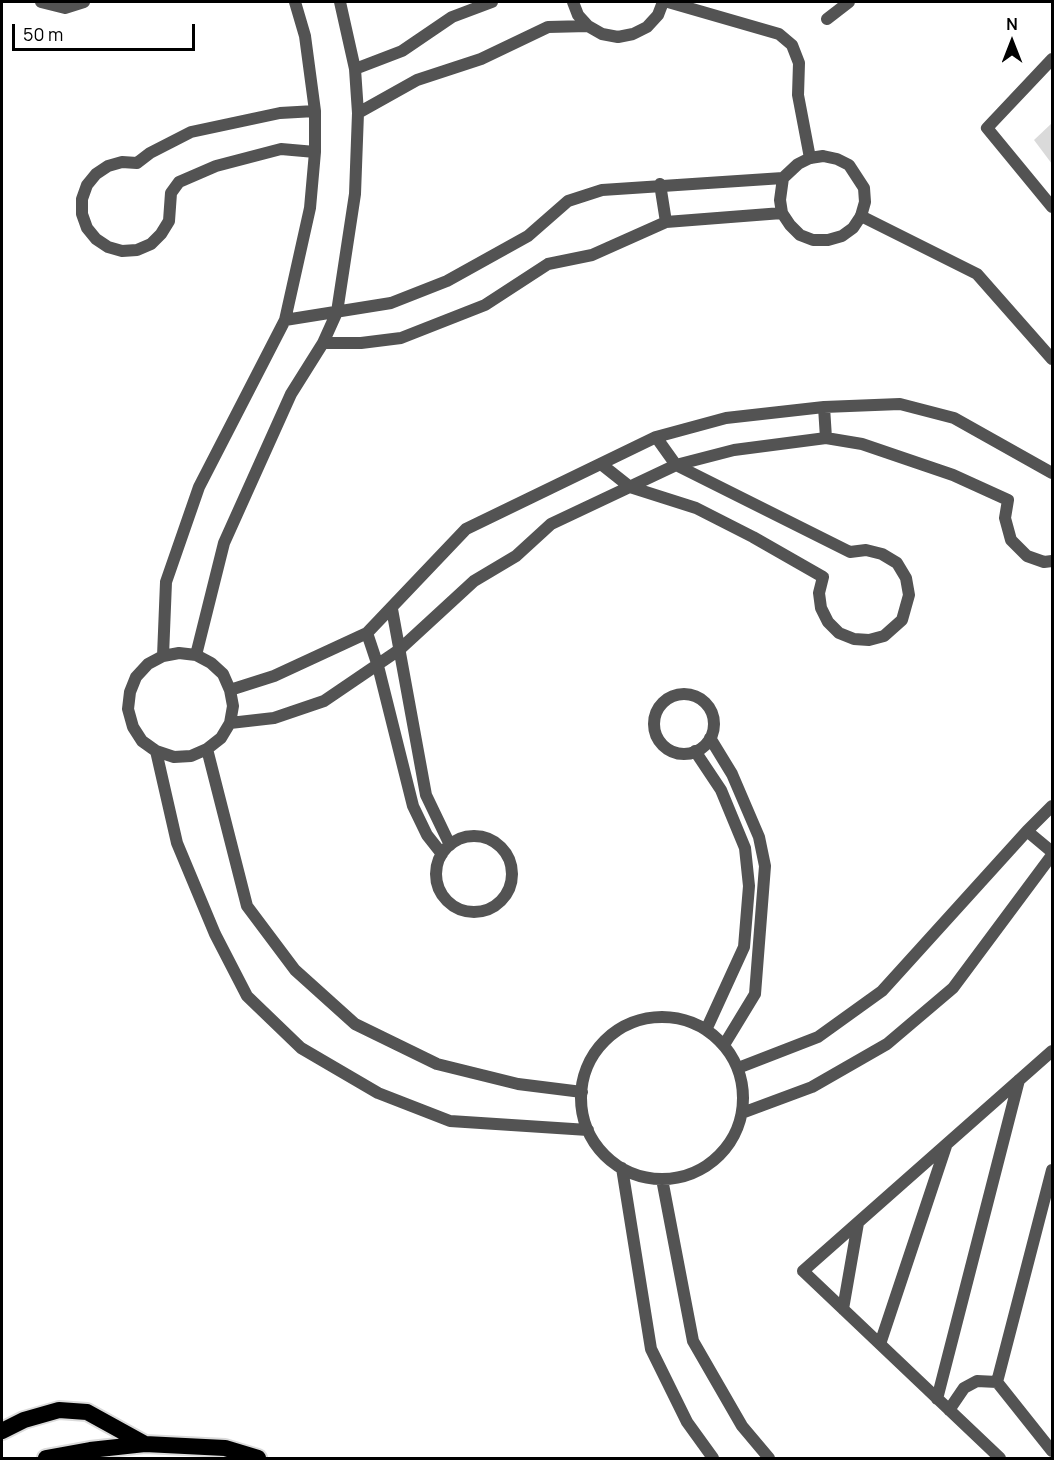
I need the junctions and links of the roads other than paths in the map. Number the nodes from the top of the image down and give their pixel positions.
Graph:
1 (41, 2) edge
2 (84, 2) edge
3 (295, 2) edge
4 (340, 2) edge
5 (492, 2) edge
6 (573, 2) edge
7 (663, 2) edge
8 (668, 2) edge
9 (849, 2) edge
10 (827, 18) dead end
11 (588, 26) junction
12 (1053, 59) edge
13 (355, 69) junction
14 (315, 111) junction
15 (358, 112) junction
16 (315, 152) junction
17 (810, 158) junction
18 (783, 178) junction
19 (660, 184) junction
20 (1053, 207) edge
21 (782, 213) junction
22 (861, 216) junction
23 (666, 222) junction
24 (337, 312) junction
25 (285, 320) junction
26 (323, 343) junction
27 (1053, 359) edge
28 (825, 407) junction
29 (656, 437) junction
30 (826, 438) junction
31 (601, 464) junction
32 (676, 465) junction
33 (1053, 473) edge
34 (630, 487) junction
35 (1053, 561) edge
36 (392, 609) junction
37 (366, 633) junction
38 (399, 650) junction
39 (196, 655) junction
40 (163, 656) junction
41 (378, 666) junction
42 (230, 690) junction
43 (230, 723) junction
44 (710, 738) junction
45 (207, 749) junction
46 (156, 751) junction
47 (695, 751) junction
48 (1053, 806) edge
49 (1027, 831) junction
50 (446, 849) junction
51 (1053, 853) edge
52 (706, 1030) junction
53 (724, 1045) junction
54 (1053, 1051) edge
55 (738, 1068) junction
56 (1019, 1080) junction
57 (582, 1092) junction
58 (742, 1113) junction
59 (588, 1130) junction
60 (947, 1144) junction
61 (622, 1168) junction
62 (1053, 1170) edge
63 (662, 1179) junction
64 (858, 1223) junction
65 (843, 1309) junction
66 (880, 1344) junction
67 (997, 1382) junction
68 (938, 1399) junction
69 (949, 1410) junction
70 (2, 1431) edge
71 (145, 1444) junction
72 (168, 1444) junction
73 (1053, 1451) edge
74 (46, 1458) edge
75 (125, 1458) edge
76 (258, 1458) edge
77 (713, 1458) edge
78 (769, 1458) edge
79 (1000, 1458) edge

1 - 2 street
3 - 14 street
4 - 13 street
5 - 13 street
6 - 11 street
7 - 11 street
8 - 17 street
9 - 10 street
11 - 15 street
12 - 20 street
13 - 15 street
14 - 16 street
14 - 16 street
15 - 24 street
16 - 25 street
17 - 18 street
17 - 22 street
18 - 19 street
18 - 21 street
19 - 23 street
19 - 24 street
21 - 22 street
21 - 23 street
22 - 27 street
23 - 26 street
24 - 25 street
24 - 26 street
25 - 40 street
26 - 39 street
28 - 29 street
28 - 30 street
28 - 33 street
29 - 31 street
29 - 32 street
30 - 32 street
30 - 35 street
31 - 34 street
31 - 36 street
32 - 34 street
32 - 34 street
34 - 38 street
36 - 37 street
36 - 38 street
37 - 41 street
37 - 42 street
38 - 41 street
38 - 50 street
39 - 40 street
39 - 42 street
40 - 46 street
41 - 43 street
41 - 50 street
42 - 43 street
43 - 45 street
44 - 47 street
44 - 47 street
44 - 53 street
45 - 46 street
45 - 57 street
46 - 59 street
47 - 52 street
48 - 49 street
49 - 51 street
49 - 55 street
50 - 50 street
51 - 58 street
52 - 53 street
52 - 57 street
53 - 55 street
54 - 56 street
55 - 58 street
56 - 60 street
56 - 68 street
57 - 59 street
58 - 63 street
59 - 61 street
60 - 64 street
60 - 66 street
61 - 63 street
61 - 77 street
62 - 67 street
63 - 78 street
64 - 65 street
64 - 65 street
65 - 66 street
66 - 68 street
67 - 69 street
67 - 73 street
68 - 69 street
69 - 79 street
70 - 71 highway
71 - 72 highway
71 - 74 highway
72 - 75 highway
72 - 76 highway

